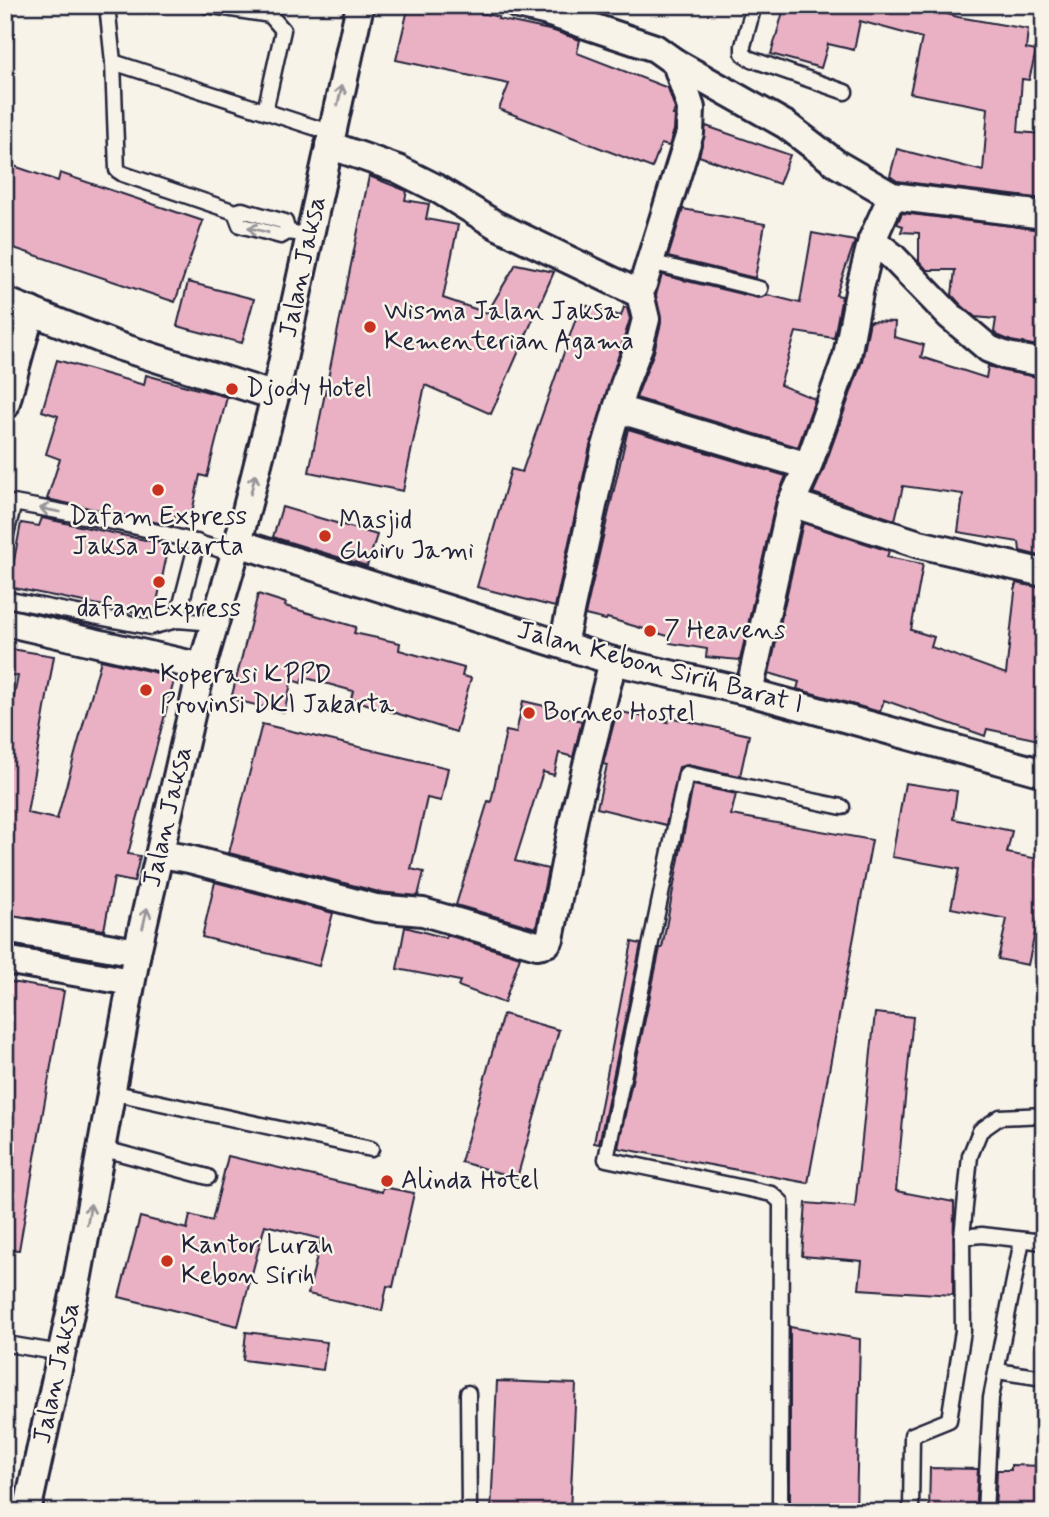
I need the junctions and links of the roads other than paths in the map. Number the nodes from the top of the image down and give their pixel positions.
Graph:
1 (107, 5) edge
2 (206, 5) edge
3 (360, 5) edge
4 (518, 5) edge
5 (754, 5) edge
6 (113, 62) junction
7 (676, 63) junction
8 (845, 92) dead end
9 (265, 111) junction
10 (331, 139) junction
11 (892, 196) junction
12 (1044, 215) edge
13 (299, 234) junction
14 (872, 240) junction
15 (650, 262) junction
16 (760, 289) dead end
17 (640, 293) junction
18 (5, 301) edge
19 (31, 311) junction
20 (1044, 363) edge
21 (275, 397) junction
22 (5, 407) edge
23 (617, 409) junction
24 (808, 466) junction
25 (791, 503) junction
26 (5, 538) edge
27 (197, 542) junction
28 (236, 549) junction
29 (1044, 573) edge
30 (5, 599) edge
31 (177, 620) junction
32 (5, 622) edge
33 (215, 623) junction
34 (563, 644) junction
35 (613, 664) junction
36 (202, 667) junction
37 (749, 692) junction
38 (1044, 773) edge
39 (842, 807) dead end
40 (160, 855) junction
41 (5, 929) edge
42 (137, 952) junction
43 (5, 960) edge
44 (131, 982) junction
45 (111, 1092) junction
46 (1044, 1115) edge
47 (101, 1148) junction
48 (371, 1149) dead end
49 (208, 1177) dead end
50 (962, 1237) junction
51 (1022, 1240) junction
52 (1044, 1242) edge
53 (7, 1344) edge
54 (61, 1353) junction
55 (997, 1371) junction
56 (1044, 1378) edge
57 (468, 1393) dead end
58 (27, 1512) edge
59 (468, 1512) edge
60 (780, 1512) edge
61 (911, 1512) edge
62 (985, 1512) edge

1 - 6 lane
2 - 9 lane
10 -> 3 street, Jalan Jaksa
4 - 7 street
5 - 8 lane
6 - 9 lane
6 - 13 lane
7 - 11 street
7 - 15 street
9 - 10 lane
10 - 13 street, Jalan Jaksa
10 - 17 street
11 - 12 street
11 - 14 street
13 - 21 street, Jalan Jaksa
14 - 20 street
14 - 24 street
15 - 16 lane
15 - 17 street
17 - 23 street
18 - 19 street
19 - 21 street
19 - 22 street
28 -> 21 street, Jalan Jaksa
23 - 24 street
23 - 34 street
24 - 25 street
25 - 29 street
25 - 37 street
27 -> 26 lane
27 - 28 lane
27 - 31 lane
28 - 33 street, Jalan Jaksa
28 - 34 street, Jalan Kebon Sirih Barat I
30 - 31 lane
31 - 33 lane
32 - 36 street
33 - 36 street, Jalan Jaksa
34 - 35 street, Jalan Kebon Sirih Barat I
35 - 37 street, Jalan Kebon Sirih Barat I
35 - 40 street
36 - 40 street, Jalan Jaksa
37 - 38 street, Jalan Kebon Sirih Barat I
39 - 60 lane
42 -> 40 street, Jalan Jaksa
41 - 42 street
42 - 44 street, Jalan Jaksa
43 - 44 street
44 - 45 street, Jalan Jaksa
45 - 47 street, Jalan Jaksa
45 - 48 lane
46 - 50 lane
47 - 49 lane
54 -> 47 street, Jalan Jaksa
50 - 51 lane
50 - 61 lane
51 - 52 lane
51 - 55 lane
53 - 54 lane
54 - 58 street, Jalan Jaksa
55 - 56 lane
55 - 62 lane
57 - 59 lane

